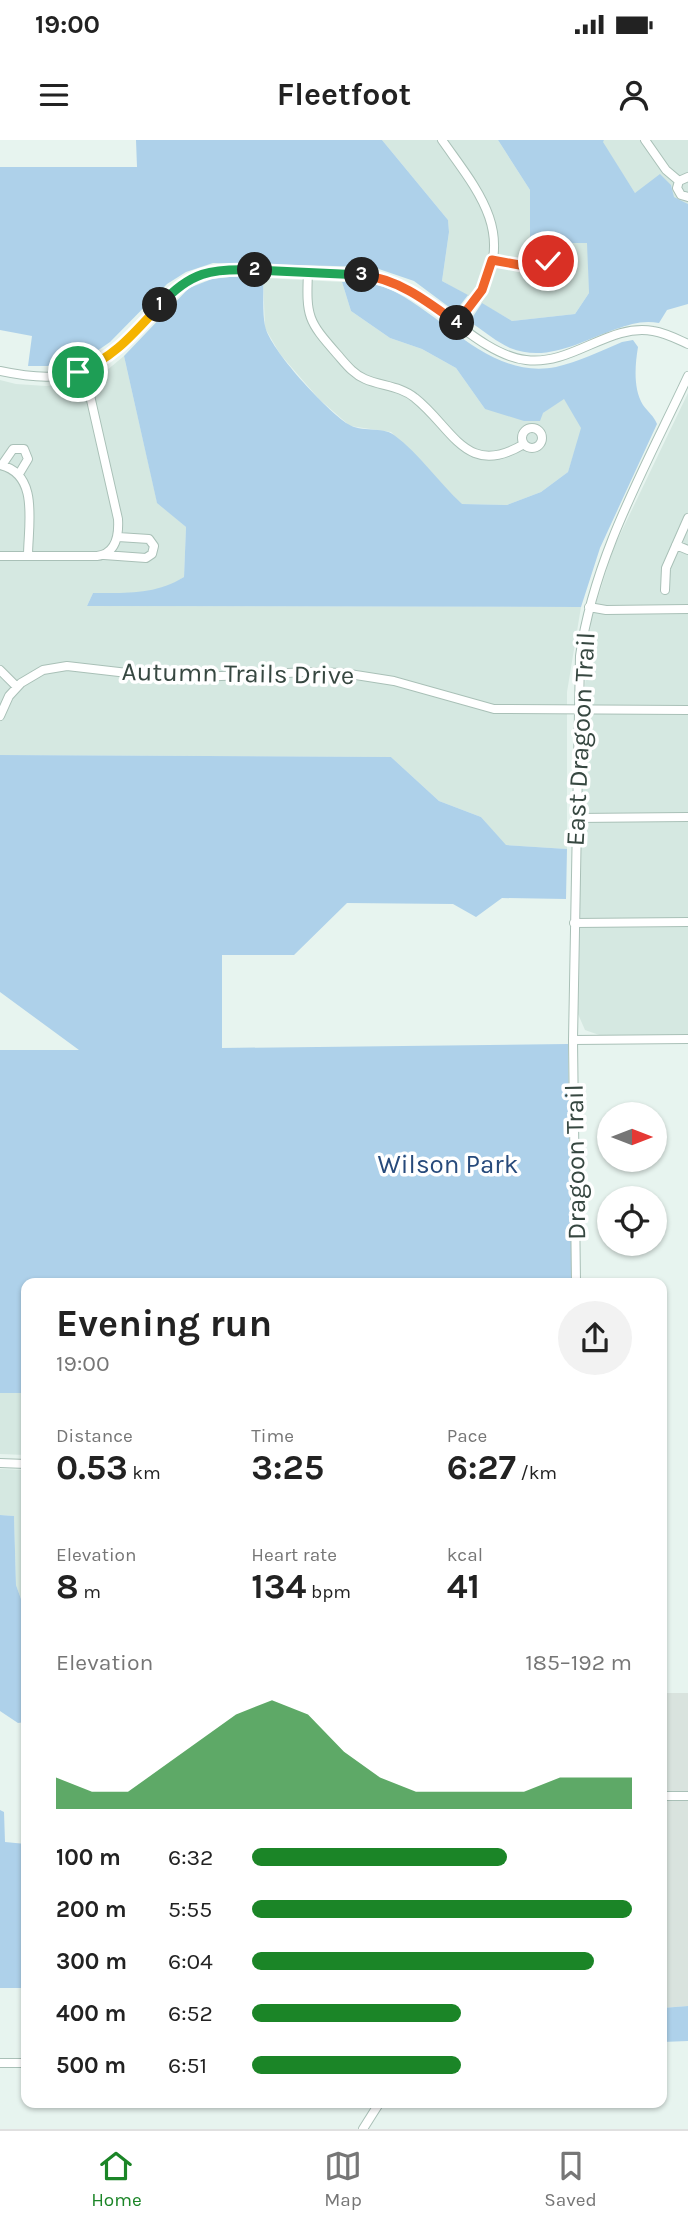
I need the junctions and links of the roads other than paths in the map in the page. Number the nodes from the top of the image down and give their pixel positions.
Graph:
1 (442, 140) edge
2 (645, 140) edge
3 (684, 179) edge
4 (688, 197) edge
5 (492, 260) junction
6 (532, 268) dead end
7 (308, 272) junction
8 (458, 324) junction
9 (688, 344) edge
10 (85, 369) junction
11 (0, 370) edge
12 (688, 376) edge
13 (524, 444) dead end
14 (1, 465) edge
15 (19, 474) junction
16 (688, 518) edge
17 (118, 537) junction
18 (676, 545) junction
19 (688, 550) edge
20 (104, 555) junction
21 (0, 556) edge
22 (28, 556) junction
23 (665, 590) dead end
24 (589, 607) junction
25 (688, 609) edge
26 (0, 670) edge
27 (16, 687) junction
28 (577, 710) junction
29 (688, 710) edge
30 (0, 716) edge
31 (688, 817) edge
32 (576, 818) junction
33 (688, 922) edge
34 (574, 923) junction
35 (688, 1039) edge
36 (573, 1040) junction
37 (576, 1278) edge
38 (0, 1462) edge
39 (21, 1464) edge
40 (688, 1796) edge
41 (667, 1797) edge
42 (0, 2063) edge
43 (21, 2063) edge
44 (376, 2108) edge
45 (363, 2129) edge

1 - 5 street
2 - 3 street
3 - 4 street
5 - 6 street
5 - 8 street
7 - 8 street
7 - 10 street
7 - 13 street
8 - 9 street
10 - 11 street
10 - 17 street
12 - 24 street, East Dragoon Trail
14 - 15 street
14 - 15 street
15 - 22 street
16 - 18 street
17 - 20 street
17 - 20 street
18 - 19 street
18 - 23 street
20 - 22 street
21 - 22 street
24 - 25 street
24 - 28 street, East Dragoon Trail
26 - 27 street
27 - 28 street, Autumn Trails Drive
27 - 30 street
28 - 29 street, Autumn Trails Drive
28 - 32 street, East Dragoon Trail
31 - 32 street
32 - 34 street, East Dragoon Trail
33 - 34 street
34 - 36 street, East Dragoon Trail
35 - 36 street
36 - 37 street, Dragoon Trail
38 - 39 street
40 - 41 street
42 - 43 street
44 - 45 street

